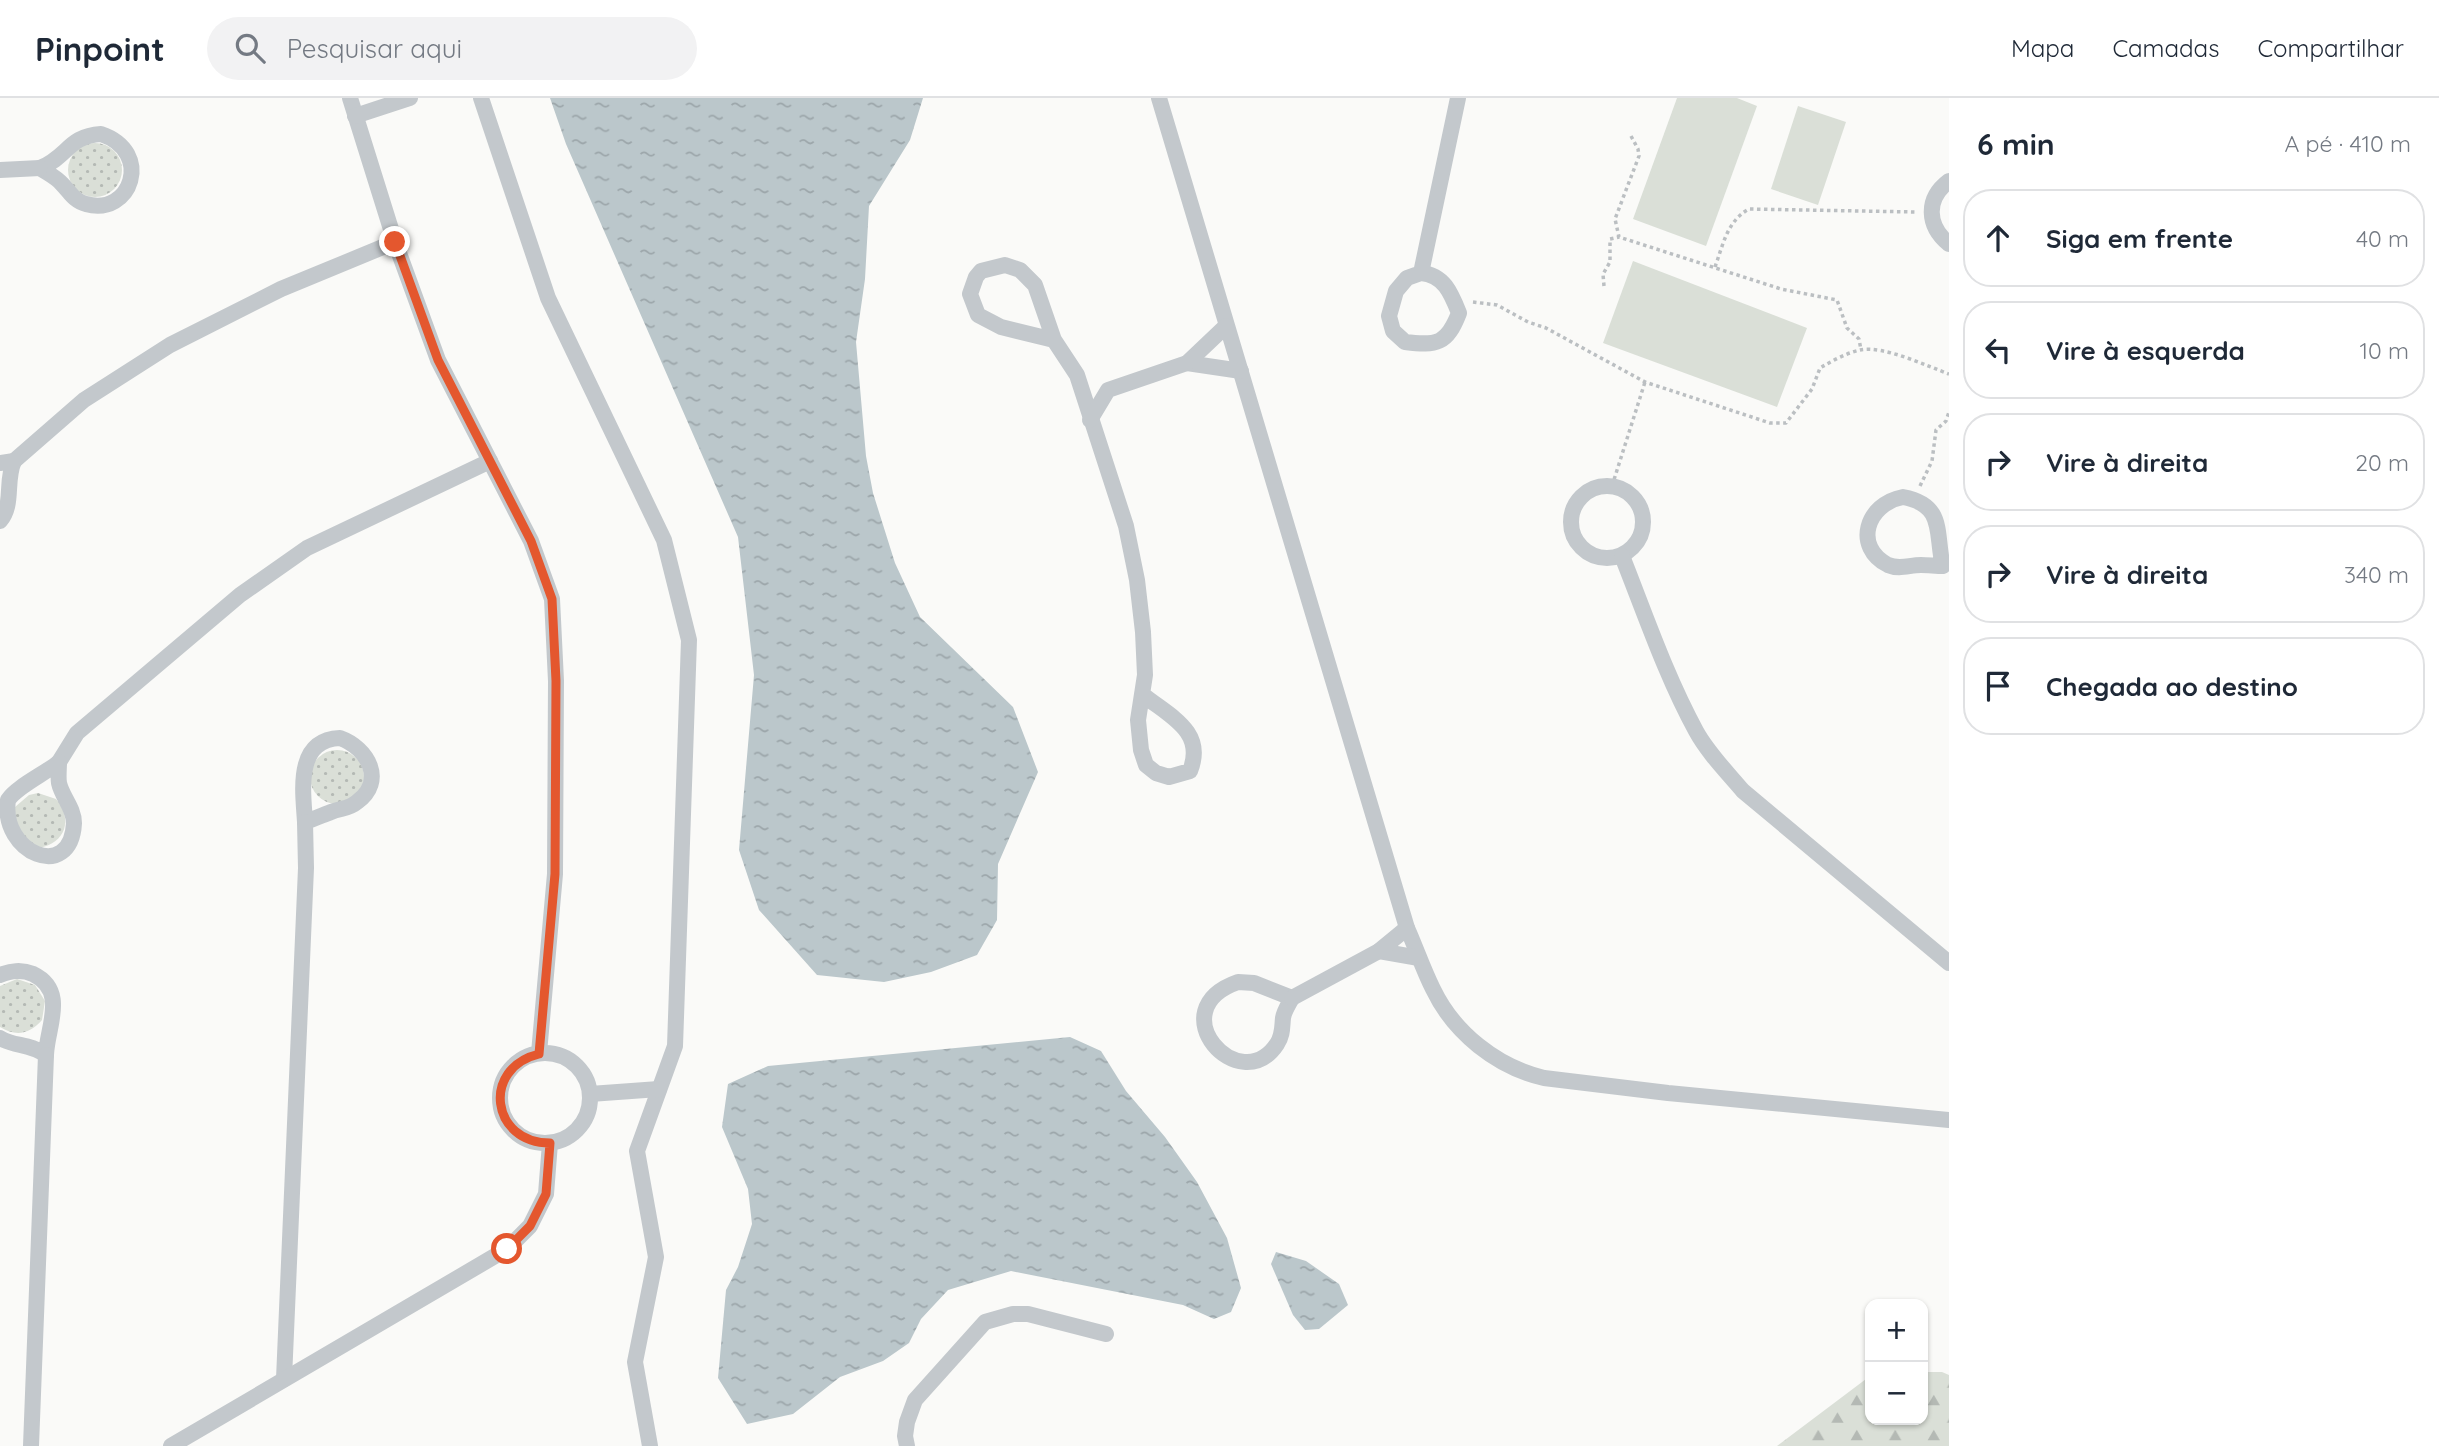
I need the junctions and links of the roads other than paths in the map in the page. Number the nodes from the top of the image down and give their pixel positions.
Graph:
1 (350, 98) edge
2 (410, 98) edge
3 (481, 98) edge
4 (1159, 98) edge
5 (1458, 98) edge
6 (355, 116) junction
7 (40, 168) junction
8 (0, 170) edge
9 (1949, 181) edge
10 (395, 242) junction
11 (1949, 244) edge
12 (1421, 273) junction
13 (1226, 326) junction
14 (1054, 340) junction
15 (1187, 363) junction
16 (1241, 371) junction
17 (1077, 375) junction
18 (1108, 390) junction
19 (1090, 420) junction
20 (489, 461) junction
21 (7, 462) edge
22 (0, 521) edge
23 (1622, 556) junction
24 (1946, 569) edge
25 (1142, 694) junction
26 (59, 762) junction
27 (305, 822) junction
28 (1407, 928) junction
29 (1379, 951) junction
30 (1419, 958) junction
31 (1949, 963) edge
32 (0, 975) edge
33 (1292, 998) junction
34 (0, 1038) edge
35 (539, 1054) junction
36 (47, 1055) junction
37 (659, 1089) junction
38 (590, 1094) junction
39 (1949, 1120) edge
40 (550, 1143) junction
41 (1106, 1334) dead end
42 (284, 1379) junction
43 (30, 1446) edge
44 (171, 1446) edge
45 (650, 1446) edge
46 (907, 1446) edge

1 - 6 street
2 - 6 street
3 - 37 street
4 - 13 street
5 - 12 street
6 - 10 street
7 - 7 street
7 - 8 street
9 - 11 street
10 - 20 street
10 - 21 street
12 - 12 street
13 - 15 street
13 - 16 street
14 - 14 street
14 - 17 street
15 - 16 street
15 - 18 street
16 - 28 street
17 - 18 street
17 - 19 street
18 - 19 street
19 - 25 street
20 - 26 street
20 - 35 street
21 - 22 street
23 - 23 street
23 - 31 street
24 - 24 street
25 - 25 street
26 - 26 street
27 - 27 street
27 - 42 street
28 - 29 street
28 - 30 street
29 - 30 street
29 - 33 street
30 - 39 street
32 - 36 street
33 - 33 street
34 - 36 street
35 - 38 street
35 - 40 street
36 - 43 street
37 - 38 street
37 - 45 street
38 - 40 street
40 - 42 street
41 - 46 street
42 - 44 street

